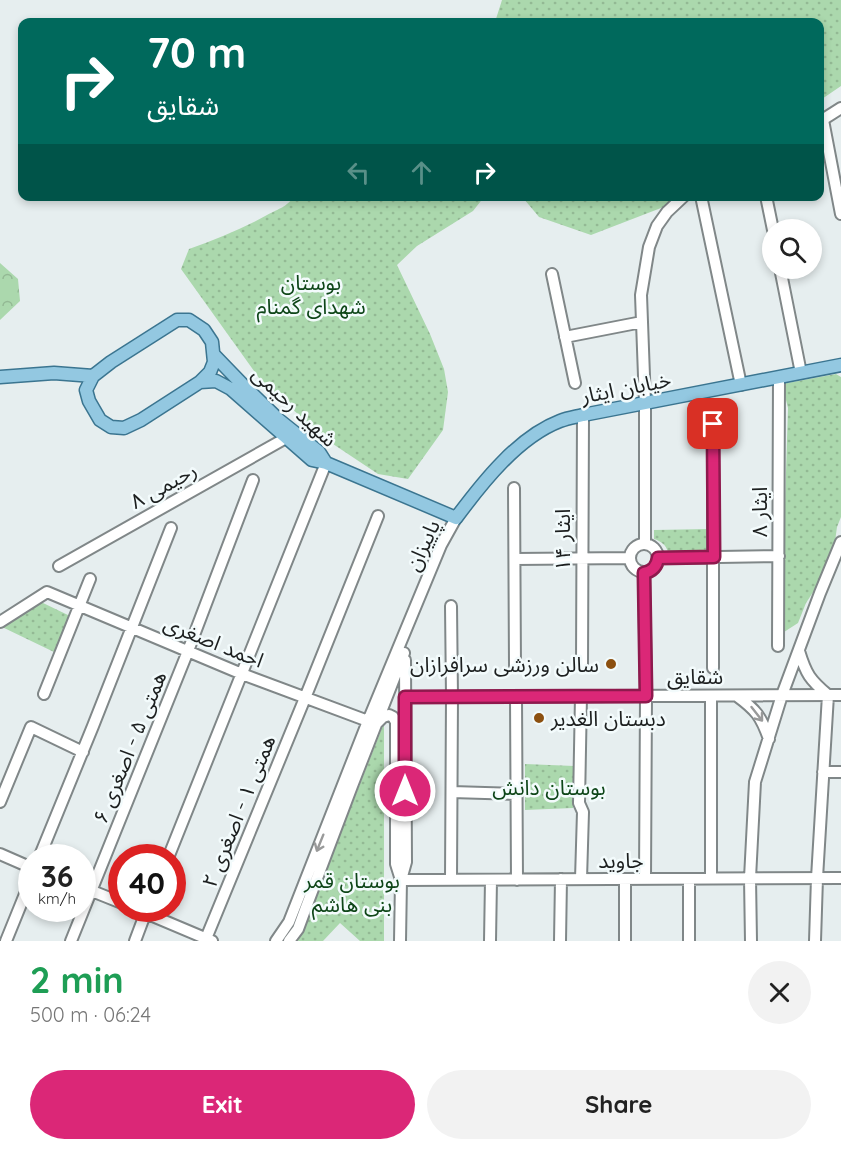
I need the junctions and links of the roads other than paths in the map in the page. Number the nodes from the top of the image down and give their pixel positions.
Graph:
1 (841, 108) edge
2 (824, 119) edge
3 (824, 135) edge
4 (679, 201) edge
5 (702, 201) edge
6 (767, 201) edge
7 (841, 214) edge
8 (771, 219) edge
9 (552, 274) dead end
10 (782, 279) edge
11 (642, 322) junction
12 (566, 338) junction
13 (214, 355) junction
14 (841, 365) edge
15 (801, 373) junction
16 (93, 376) junction
17 (0, 377) edge
18 (779, 378) junction
19 (200, 382) junction
20 (575, 383) dead end
21 (741, 385) junction
22 (645, 403) junction
23 (583, 415) junction
24 (713, 424) dead end
25 (286, 438) junction
26 (326, 463) junction
27 (253, 480) dead end
28 (514, 488) dead end
29 (378, 516) dead end
30 (456, 518) junction
31 (171, 528) dead end
32 (841, 542) edge
33 (645, 544) junction
34 (779, 556) junction
35 (714, 557) junction
36 (630, 558) junction
37 (658, 558) junction
38 (515, 559) junction
39 (582, 559) junction
40 (59, 566) dead end
41 (644, 573) junction
42 (90, 579) dead end
43 (80, 605) junction
44 (451, 606) dead end
45 (0, 622) edge
46 (132, 627) junction
47 (777, 646) dead end
48 (188, 651) junction
49 (799, 651) junction
50 (404, 652) junction
51 (515, 666) dead end
52 (582, 666) dead end
53 (713, 668) dead end
54 (242, 674) junction
55 (44, 694) dead end
56 (782, 695) junction
57 (828, 695) junction
58 (841, 695) edge
59 (581, 696) junction
60 (646, 696) junction
61 (711, 696) junction
62 (737, 696) junction
63 (405, 697) junction
64 (452, 697) junction
65 (516, 697) junction
66 (305, 698) junction
67 (372, 722) junction
68 (769, 739) junction
69 (83, 752) junction
70 (823, 772) junction
71 (841, 772) edge
72 (452, 792) junction
73 (516, 794) junction
74 (0, 802) edge
75 (45, 844) edge
76 (174, 844) edge
77 (0, 854) edge
78 (18, 862) edge
79 (96, 867) edge
80 (711, 878) junction
81 (750, 878) junction
82 (817, 878) junction
83 (841, 878) edge
84 (561, 879) junction
85 (581, 879) junction
86 (625, 879) junction
87 (645, 879) junction
88 (689, 879) junction
89 (401, 880) junction
90 (451, 880) junction
91 (491, 880) junction
92 (517, 880) junction
93 (18, 911) edge
94 (77, 922) edge
95 (140, 922) edge
96 (169, 922) edge
97 (208, 940) edge
98 (6, 941) edge
99 (71, 941) edge
100 (135, 941) edge
101 (276, 941) edge
102 (290, 941) edge
103 (400, 941) edge
104 (490, 941) edge
105 (560, 941) edge
106 (625, 941) edge
107 (689, 941) edge
108 (751, 941) edge
109 (815, 941) edge

1 - 2 street
3 - 7 street
4 - 11 street
5 - 21 street
6 - 8 street
9 - 12 street
10 - 15 street
11 - 12 street
11 - 22 street
12 - 20 street
13 - 16 main road, شهید رحیمی
13 - 19 main road
13 - 26 main road, شهید رحیمی
14 - 15 main road, خیابان ایثار
15 - 18 main road, خیابان ایثار
16 - 17 main road
16 - 19 main road
18 - 21 main road, خیابان ایثار
18 - 34 street, ایثار ۸
19 - 25 main road
21 - 22 main road, خیابان ایثار
22 - 23 main road, خیابان ایثار
22 - 33 street
23 - 30 main road, خیابان ایثار
23 - 39 street, ایثار ۱۴
24 - 35 street
25 - 26 main road
25 - 40 street, رحیمی ۸
26 - 30 main road, شهید رحیمی
26 - 54 street
27 - 48 street, همتی ۵ - اصغری ۶
28 - 38 street
29 - 66 street, همتی ۱ - اصغری ۲
30 - 50 street, پاییزان
30 - 67 street, پاییزان
31 - 46 street
32 - 49 street
33 - 36 street
33 - 37 street
34 - 35 street
34 - 47 street, ایثار ۸
35 - 37 street
35 - 53 street
36 - 39 street
36 - 41 street
37 - 41 street
38 - 39 street
38 - 51 street
39 - 52 street, ایثار ۱۴
41 - 60 street
42 - 43 street
43 - 45 street, احمد اصغری
43 - 46 street, احمد اصغری
43 - 55 street
44 - 64 street
46 - 48 street, احمد اصغری
46 - 69 street
48 - 54 street, احمد اصغری
48 - 79 street, همتی ۵ - اصغری ۶
49 - 56 street
49 - 57 street
50 - 63 street
50 - 67 street, پاییزان
54 - 66 street, احمد اصغری
54 - 76 street
56 - 57 street, شقایق
56 - 62 street, شقایق
56 - 68 street
57 - 58 street, شقایق
57 - 70 street
59 - 60 street, شقایق
59 - 65 street, شقایق
59 - 85 street
60 - 61 street, شقایق
60 - 87 street
61 - 62 street, شقایق
61 - 80 street
62 -> 68 street
63 - 64 street, شقایق
63 - 89 street
64 - 65 street, شقایق
64 - 72 street
65 - 73 street
66 - 67 street, احمد اصغری
66 - 97 street, همتی ۱ - اصغری ۲
67 - 89 street, احمد اصغری
67 -> 101 street, پاییزان
67 - 102 street, پاییزان
68 - 81 street
69 - 74 street
69 - 75 street
70 - 71 street
70 - 82 street
72 - 73 street
72 - 90 street
73 - 92 street
77 - 78 street
80 - 81 street, جاوید
80 - 88 street, جاوید
81 - 82 street, جاوید
81 - 108 street
82 - 83 street, جاوید
82 - 109 street
84 - 85 street, جاوید
84 - 92 street, جاوید
84 - 105 street
85 - 86 street, جاوید
86 - 87 street, جاوید
86 - 106 street
87 - 88 street, جاوید
88 - 107 street
89 - 90 street, جاوید
89 - 103 street
90 - 91 street, جاوید
91 - 92 street, جاوید
91 - 104 street
93 - 98 street
94 - 99 street, همتی ۵ - اصغری ۶
95 - 100 street
96 - 97 street

